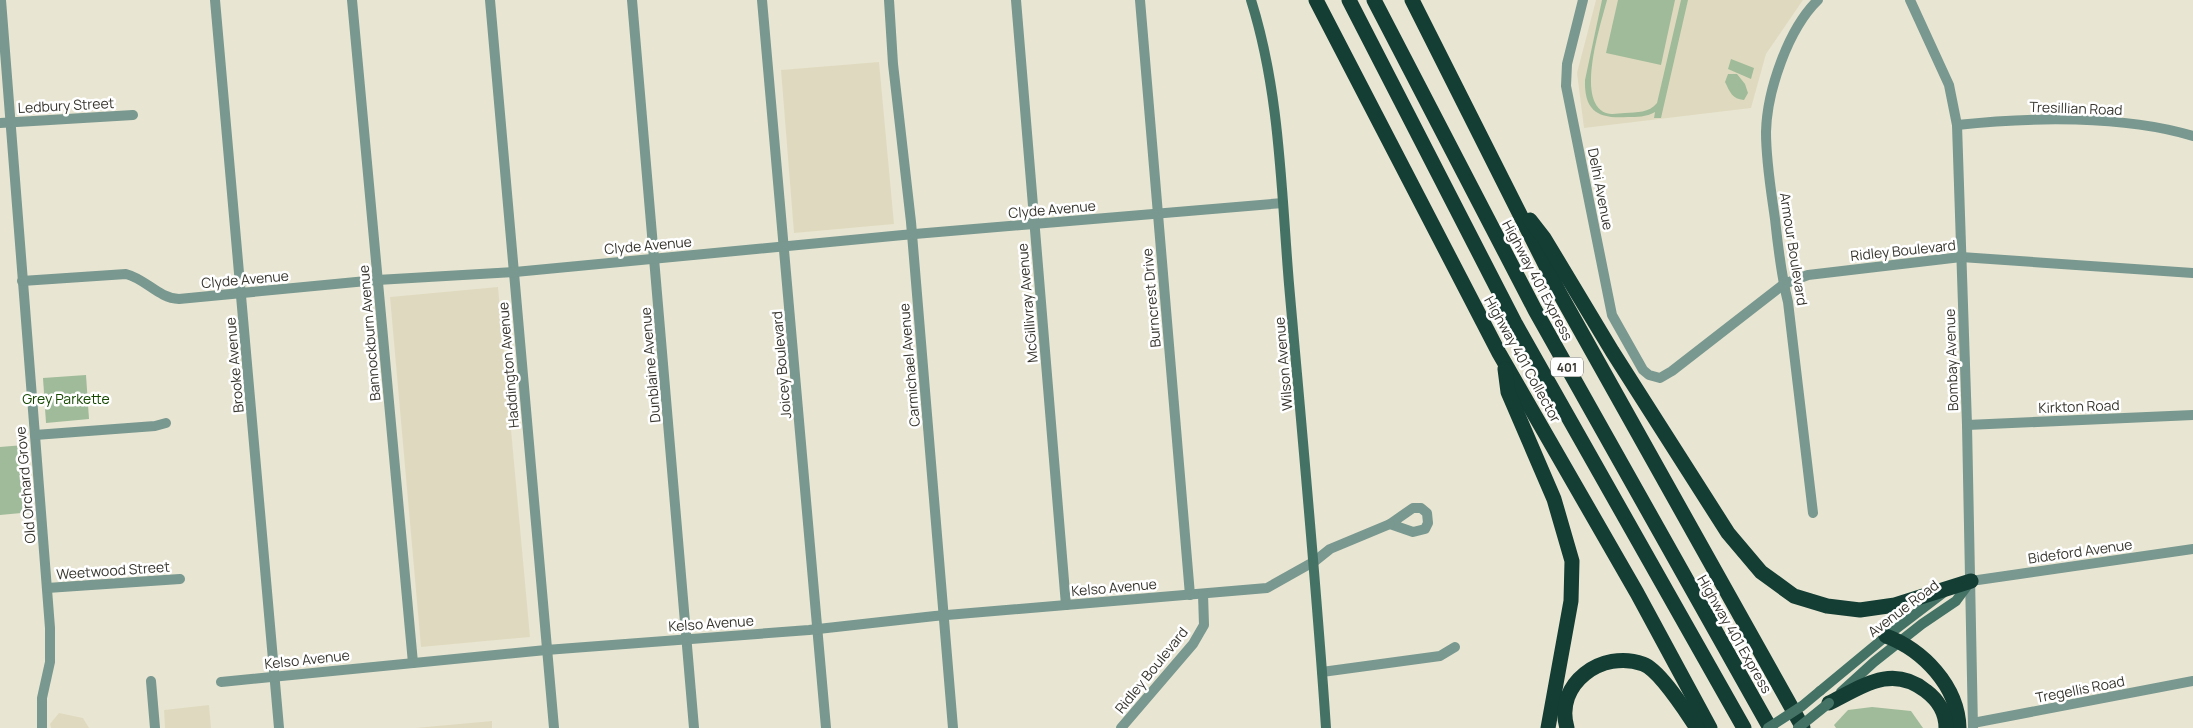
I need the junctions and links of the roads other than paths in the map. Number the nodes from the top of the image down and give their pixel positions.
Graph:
1 (1, 0) edge
2 (215, 0) edge
3 (352, 0) edge
4 (490, 0) edge
5 (632, 0) edge
6 (762, 0) edge
7 (889, 0) edge
8 (1016, 0) edge
9 (1140, 0) edge
10 (1251, 0) edge
11 (1316, 0) edge
12 (1349, 0) edge
13 (1374, 0) edge
14 (1412, 0) edge
15 (1583, 0) edge
16 (1818, 0) edge
17 (1910, 0) edge
18 (133, 115) dead end
19 (12, 122) junction
20 (0, 123) edge
21 (1957, 124) junction
22 (2193, 136) edge
23 (1507, 191) junction
24 (1283, 203) junction
25 (1158, 214) junction
26 (1035, 224) junction
27 (912, 234) junction
28 (785, 246) junction
29 (1961, 257) junction
30 (654, 258) junction
31 (515, 272) junction
32 (2193, 273) edge
33 (377, 280) junction
34 (22, 281) junction
35 (1784, 284) junction
36 (242, 294) junction
37 (1504, 360) junction
38 (1648, 376) joint
39 (2193, 415) edge
40 (166, 423) dead end
41 (1967, 425) junction
42 (35, 435) junction
43 (1813, 512) dead end
44 (1390, 524) dead end
45 (2193, 549) edge
46 (1315, 561) junction
47 (180, 579) dead end
48 (1971, 581) junction
49 (47, 588) junction
50 (1190, 594) junction
51 (1203, 594) junction
52 (1066, 605) junction
53 (944, 616) junction
54 (816, 629) junction
55 (1886, 636) junction
56 (687, 638) junction
57 (1900, 642) junction
58 (1455, 647) dead end
59 (546, 650) junction
60 (413, 663) junction
61 (1322, 672) junction
62 (276, 676) junction
63 (151, 681) dead end
64 (2193, 681) edge
65 (221, 682) dead end
66 (1825, 697) junction
67 (1790, 704) junction
68 (1968, 726) edge
69 (42, 728) edge
70 (155, 728) edge
71 (280, 728) edge
72 (554, 728) edge
73 (694, 728) edge
74 (826, 728) edge
75 (953, 728) edge
76 (1122, 728) edge
77 (1326, 728) edge
78 (1548, 728) edge
79 (1567, 728) edge
80 (1697, 728) edge
81 (1710, 728) edge
82 (1744, 728) edge
83 (1769, 728) edge
84 (1798, 728) edge
85 (1803, 728) edge
86 (1808, 728) edge
87 (1946, 728) edge

1 - 19 street, Old Orchard Grove
2 - 36 street, Brooke Avenue
3 - 33 street, Bannockburn Avenue
4 - 31 street, Haddington Avenue
5 - 30 street, Dunblaine Avenue
6 - 28 street, Joicey Boulevard
7 - 27 street, Carmichael Avenue
8 - 26 street, McGillivray Avenue
9 - 25 street, Burncrest Drive
10 - 24 main road, Wilson Avenue
11 - 37 highway, Highway 401 Collector
12 - 82 highway, 401
13 - 83 highway, Highway 401 Express / 401
14 - 23 highway, 401
15 - 38 street, Delhi Avenue
16 - 35 street, Armour Boulevard
17 - 21 street, Bombay Avenue
18 - 19 street, Ledbury Street
19 - 20 street, Ledbury Street
19 - 34 street, Old Orchard Grove
21 - 22 street, Tresillian Road
21 - 29 street, Bombay Avenue
23 - 48 highway
23 - 67 highway, 401
24 - 25 street, Clyde Avenue
24 - 46 main road, Wilson Avenue
25 - 26 street, Clyde Avenue
25 - 50 street, Burncrest Drive
26 - 27 street, Clyde Avenue
26 - 52 street, McGillivray Avenue
27 - 28 street, Clyde Avenue
27 - 53 street, Carmichael Avenue
28 - 30 street, Clyde Avenue
28 - 54 street, Joicey Boulevard
29 - 32 street, Ridley Boulevard
29 - 35 street, Ridley Boulevard
29 - 41 street, Bombay Avenue
30 - 31 street, Clyde Avenue
30 - 56 street, Dunblaine Avenue
31 - 33 street, Clyde Avenue
31 - 59 street, Haddington Avenue
33 - 36 street, Clyde Avenue
33 - 60 street, Bannockburn Avenue
34 - 36 street, Clyde Avenue
34 - 42 street, Old Orchard Grove
35 - 38 street, Ridley Boulevard
35 - 43 street, Armour Boulevard
36 - 62 street, Brooke Avenue
37 - 78 highway
37 - 81 highway, Highway 401 Collector
39 - 41 street, Kirkton Road
40 - 42 street
41 - 48 street, Bombay Avenue
42 - 49 street, Old Orchard Grove
44 - 46 street
45 - 48 street, Bideford Avenue
46 - 51 street
46 - 61 main road, Wilson Avenue
47 - 49 street, Weetwood Street
48 - 55 main road, Avenue Road
48 - 57 main road, Avenue Road
48 - 68 street, Bombay Avenue
49 - 69 street, Old Orchard Grove
50 - 51 street, Kelso Avenue
50 - 52 street, Kelso Avenue
51 - 76 street, Ridley Boulevard
52 - 53 street, Kelso Avenue
53 - 54 street, Kelso Avenue
53 - 75 street, Carmichael Avenue
54 - 56 street, Kelso Avenue
54 - 74 street, Joicey Boulevard
55 - 57 highway
55 - 66 main road, Avenue Road
56 - 59 street, Kelso Avenue
56 - 73 street, Dunblaine Avenue
57 - 66 main road, Avenue Road
57 - 68 highway
58 - 61 street
59 - 60 street, Kelso Avenue
59 - 72 street, Haddington Avenue
60 - 62 street, Kelso Avenue
61 - 77 main road, Wilson Avenue
62 - 65 street, Kelso Avenue
62 - 71 street, Brooke Avenue
63 - 70 street
64 - 68 street, Tregellis Road
66 - 83 main road, Avenue Road, bridge
66 - 84 main road, Avenue Road, bridge
66 - 87 highway
67 - 85 highway, 401
67 - 86 highway
79 - 80 highway

